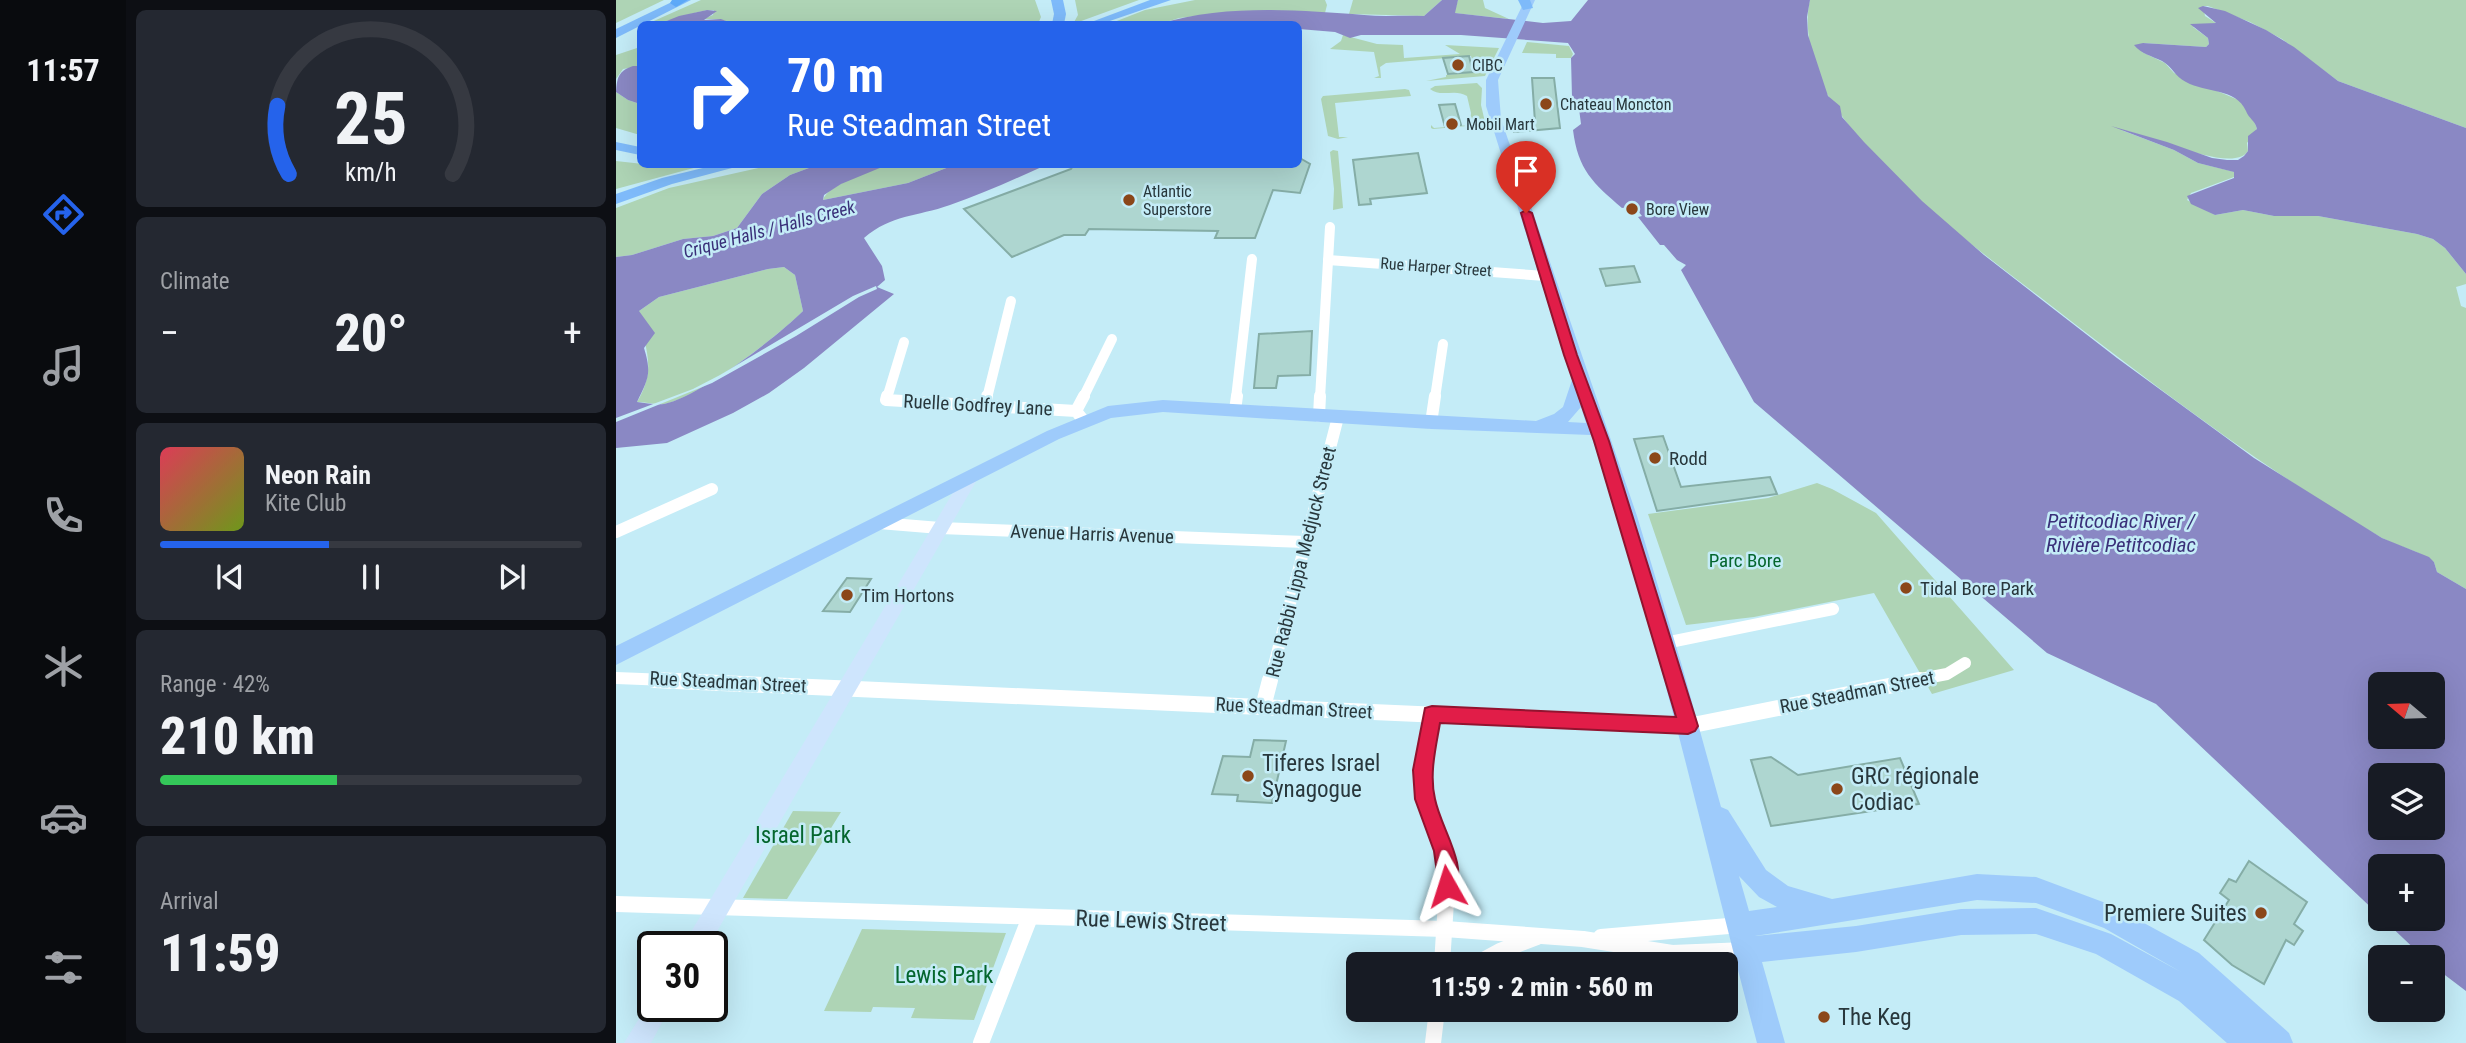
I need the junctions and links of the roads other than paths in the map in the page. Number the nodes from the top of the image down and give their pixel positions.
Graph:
1 (1057, 0) edge
2 (1166, 0) edge
3 (681, 1) edge
4 (1526, 6) edge
5 (642, 21) edge
6 (1059, 21) edge
7 (1100, 21) edge
8 (637, 23) edge
9 (616, 34) edge
10 (616, 146) edge
11 (637, 150) edge
12 (723, 168) edge
13 (616, 199) edge
14 (1330, 227) dead end
15 (1252, 259) dead end
16 (1328, 260) junction
17 (1545, 276) junction
18 (1011, 301) dead end
19 (1112, 339) dead end
20 (904, 342) dead end
21 (1443, 344) dead end
22 (1579, 382) junction
23 (985, 405) junction
24 (1235, 410) junction
25 (1080, 416) junction
26 (1329, 416) junction
27 (1431, 423) junction
28 (1518, 427) junction
29 (1597, 429) junction
30 (970, 478) junction
31 (712, 489) dead end
32 (879, 523) junction
33 (940, 528) junction
34 (616, 532) edge
35 (1305, 542) junction
36 (1833, 609) dead end
37 (1665, 643) junction
38 (616, 656) edge
39 (1965, 663) dead end
40 (616, 678) edge
41 (845, 689) junction
42 (1263, 706) junction
43 (1432, 714) junction
44 (1688, 726) junction
45 (1706, 795) junction
46 (616, 904) edge
47 (718, 906) junction
48 (1847, 910) junction
49 (1030, 917) junction
50 (1446, 929) junction
51 (703, 931) edge
52 (1541, 936) junction
53 (1743, 937) junction
54 (1583, 939) junction
55 (1443, 952) edge
56 (1498, 952) edge
57 (649, 1022) edge
58 (1436, 1022) edge
59 (2239, 1038) edge
60 (637, 1043) edge
61 (981, 1043) edge
62 (1433, 1043) edge
63 (1771, 1043) edge
64 (2278, 1043) edge

1 - 6 highway
2 - 7 highway
3 - 5 highway
4 - 17 main road
8 - 9 highway
10 - 11 highway
12 - 13 highway
14 - 16 street, Rue Rabbi Lippa Medjuck Street
15 - 24 street
16 - 17 street, Rue Harper Street
16 - 26 street, Rue Rabbi Lippa Medjuck Street
17 - 22 main road
18 - 23 street
19 - 25 street
20 - 23 street, Ruelle Godfrey Lane
21 - 27 street
22 - 28 main road
22 - 29 main road
23 - 25 street, Ruelle Godfrey Lane
24 - 25 main road
24 - 26 main road
25 - 30 main road
26 - 27 main road
26 - 35 street, Rue Rabbi Lippa Medjuck Street
27 - 28 main road
28 - 29 main road
29 - 37 main road
30 - 32 main road
30 - 33 main road
31 - 34 street
32 - 33 street, Avenue Harris Avenue
32 - 38 main road
33 - 35 street, Avenue Harris Avenue
33 - 41 main road
35 - 42 street, Rue Rabbi Lippa Medjuck Street
36 - 37 street
37 - 44 main road
39 - 44 street, Rue Steadman Street
40 - 41 street, Rue Steadman Street
41 - 42 street, Rue Steadman Street
41 - 47 main road
42 - 43 street, Rue Steadman Street
43 - 44 street, Rue Steadman Street
43 - 50 street
44 - 45 main road
45 - 48 main road
45 - 53 main road
46 - 47 street, Rue Lewis Street
47 - 49 street, Rue Lewis Street
47 - 51 main road
48 - 53 main road
48 - 64 main road
49 - 50 street, Rue Lewis Street
49 - 61 street
50 - 52 street, Rue Lewis Street
50 - 55 street
52 - 54 street, Rue Lewis Street
52 - 56 street
53 - 54 street, Rue Lewis Street
53 - 54 street, Rue Lewis Street
53 - 59 main road
53 - 63 main road
57 - 60 main road
58 - 62 street

